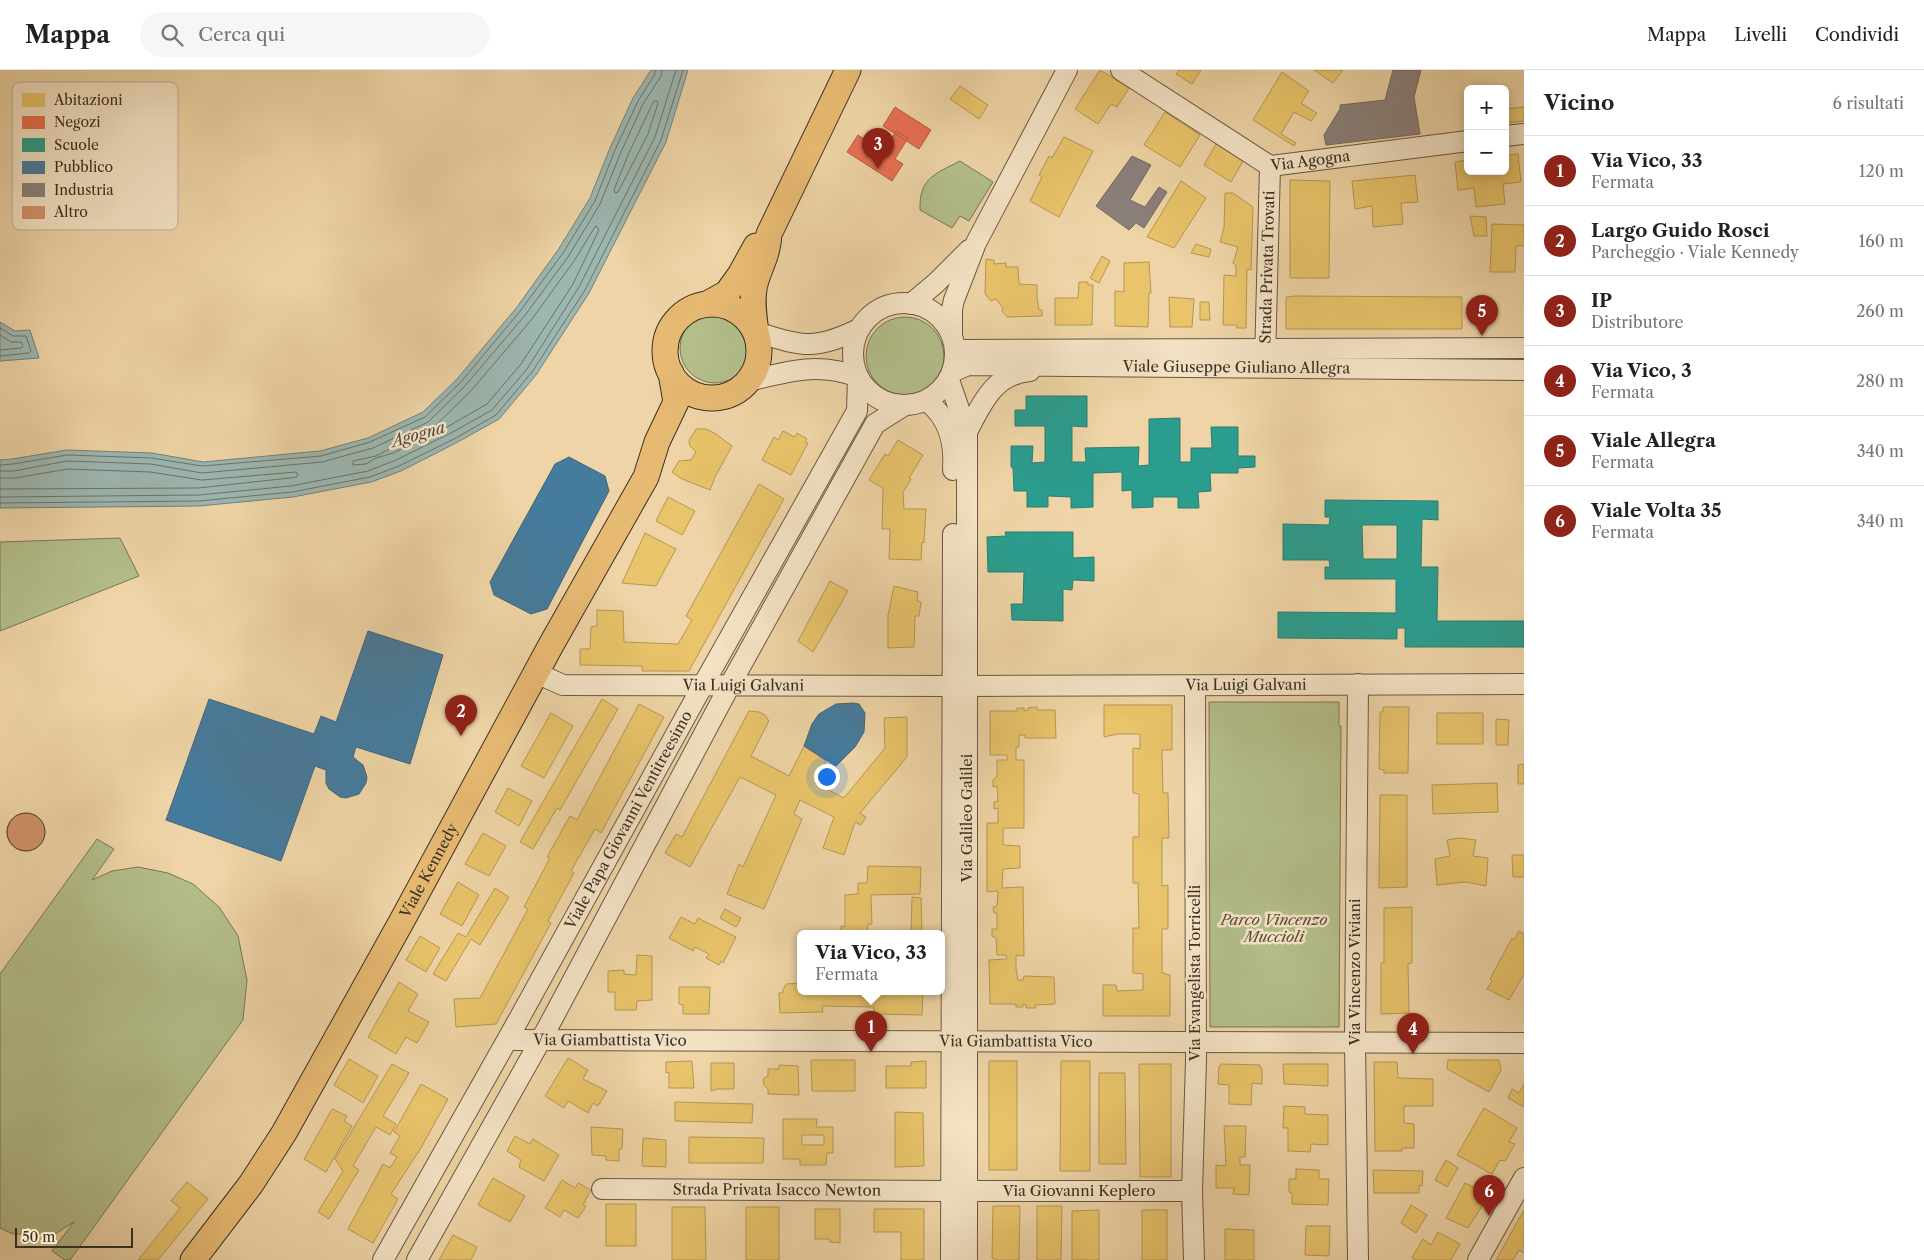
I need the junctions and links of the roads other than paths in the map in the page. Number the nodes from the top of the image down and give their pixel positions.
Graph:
1 (848, 70) edge
2 (1067, 70) edge
3 (1121, 70) edge
4 (1524, 134) edge
5 (1509, 136) edge
6 (1464, 142) edge
7 (1270, 166) junction
8 (769, 234) junction
9 (976, 243) junction
10 (706, 304) junction
11 (912, 304) junction
12 (859, 329) junction
13 (756, 332) junction
14 (954, 342) junction
15 (1524, 348) edge
16 (1266, 358) junction
17 (1050, 366) junction
18 (1524, 370) edge
19 (671, 374) junction
20 (951, 376) junction
21 (858, 377) junction
22 (749, 381) junction
23 (710, 398) junction
24 (927, 401) junction
25 (905, 405) junction
26 (967, 432) junction
27 (649, 470) junction
28 (536, 673) junction
29 (1358, 684) junction
30 (1524, 684) edge
31 (702, 686) junction
32 (730, 686) junction
33 (959, 686) junction
34 (1195, 686) junction
35 (508, 1040) junction
36 (540, 1040) junction
37 (1195, 1041) junction
38 (959, 1042) junction
39 (1355, 1042) junction
40 (1524, 1043) edge
41 (1524, 1178) edge
42 (602, 1189) dead end
43 (959, 1191) junction
44 (1192, 1191) junction
45 (192, 1260) edge
46 (383, 1260) edge
47 (417, 1260) edge
48 (951, 1260) edge
49 (967, 1260) edge
50 (1194, 1260) edge
51 (1358, 1260) edge
52 (1478, 1260) edge

1 - 8 main road
2 - 9 street
3 - 7 street, Via Agogna
4 - 5 street
6 - 7 street, Via Agogna
7 - 16 street, Strada Privata Trovati
8 - 10 main road
8 - 13 main road
9 - 11 street
9 - 14 street
10 - 13 main road
10 - 19 main road
11 - 12 street
11 - 14 street
12 - 13 street
12 - 21 street
13 - 22 main road
14 - 16 street, Viale Giuseppe Giuliano Allegra
14 - 20 street
15 - 16 street, Viale Giuseppe Giuliano Allegra
16 - 17 street, Viale Giuseppe Giuliano Allegra
16 - 18 street, Viale Giuseppe Giuliano Allegra
17 - 20 street, Viale Giuseppe Giuliano Allegra
17 - 26 street
19 - 23 main road
19 - 27 main road
20 - 24 street
20 - 26 street, Via Galileo Galilei
21 - 22 street
21 - 25 street
21 - 31 street, Viale Papa Giovanni Ventitreesimo
22 - 23 main road
23 - 27 main road
24 - 25 street
24 - 33 street, Via Galileo Galilei
25 - 32 street, Viale Papa Giovanni Ventitreesimo
26 - 33 street, Via Galileo Galilei
27 - 28 main road, Viale Kennedy
28 - 31 street, Via Luigi Galvani
28 - 45 main road, Viale Kennedy
29 - 30 street, Via Luigi Galvani
29 - 34 street, Via Luigi Galvani
29 - 39 street, Via Vincenzo Viviani
31 - 32 street, Via Luigi Galvani
31 - 35 street, Viale Papa Giovanni Ventitreesimo
32 - 33 street, Via Luigi Galvani
32 - 36 street, Viale Papa Giovanni Ventitreesimo
33 - 34 street, Via Luigi Galvani
33 - 38 street, Via Galileo Galilei
34 - 37 street, Via Evangelista Torricelli
35 - 36 street, Via Giambattista Vico
35 - 46 street, Viale Papa Giovanni Ventitreesimo
36 - 38 street, Via Giambattista Vico
36 - 47 street, Viale Papa Giovanni Ventitreesimo
37 - 38 street, Via Giambattista Vico
37 - 39 street, Via Giambattista Vico
37 - 44 street, Via Evangelista Torricelli
38 - 43 street, Via Galileo Galilei
39 - 40 street, Via Giambattista Vico
39 - 51 street, Via Vincenzo Viviani
41 - 52 street
42 - 43 street, Strada Privata Isacco Newton
43 - 44 street, Via Giovanni Keplero
43 - 48 street, Via Galileo Galilei
43 - 49 street, Via Galileo Galilei
44 - 50 street, Via Evangelista Torricelli

